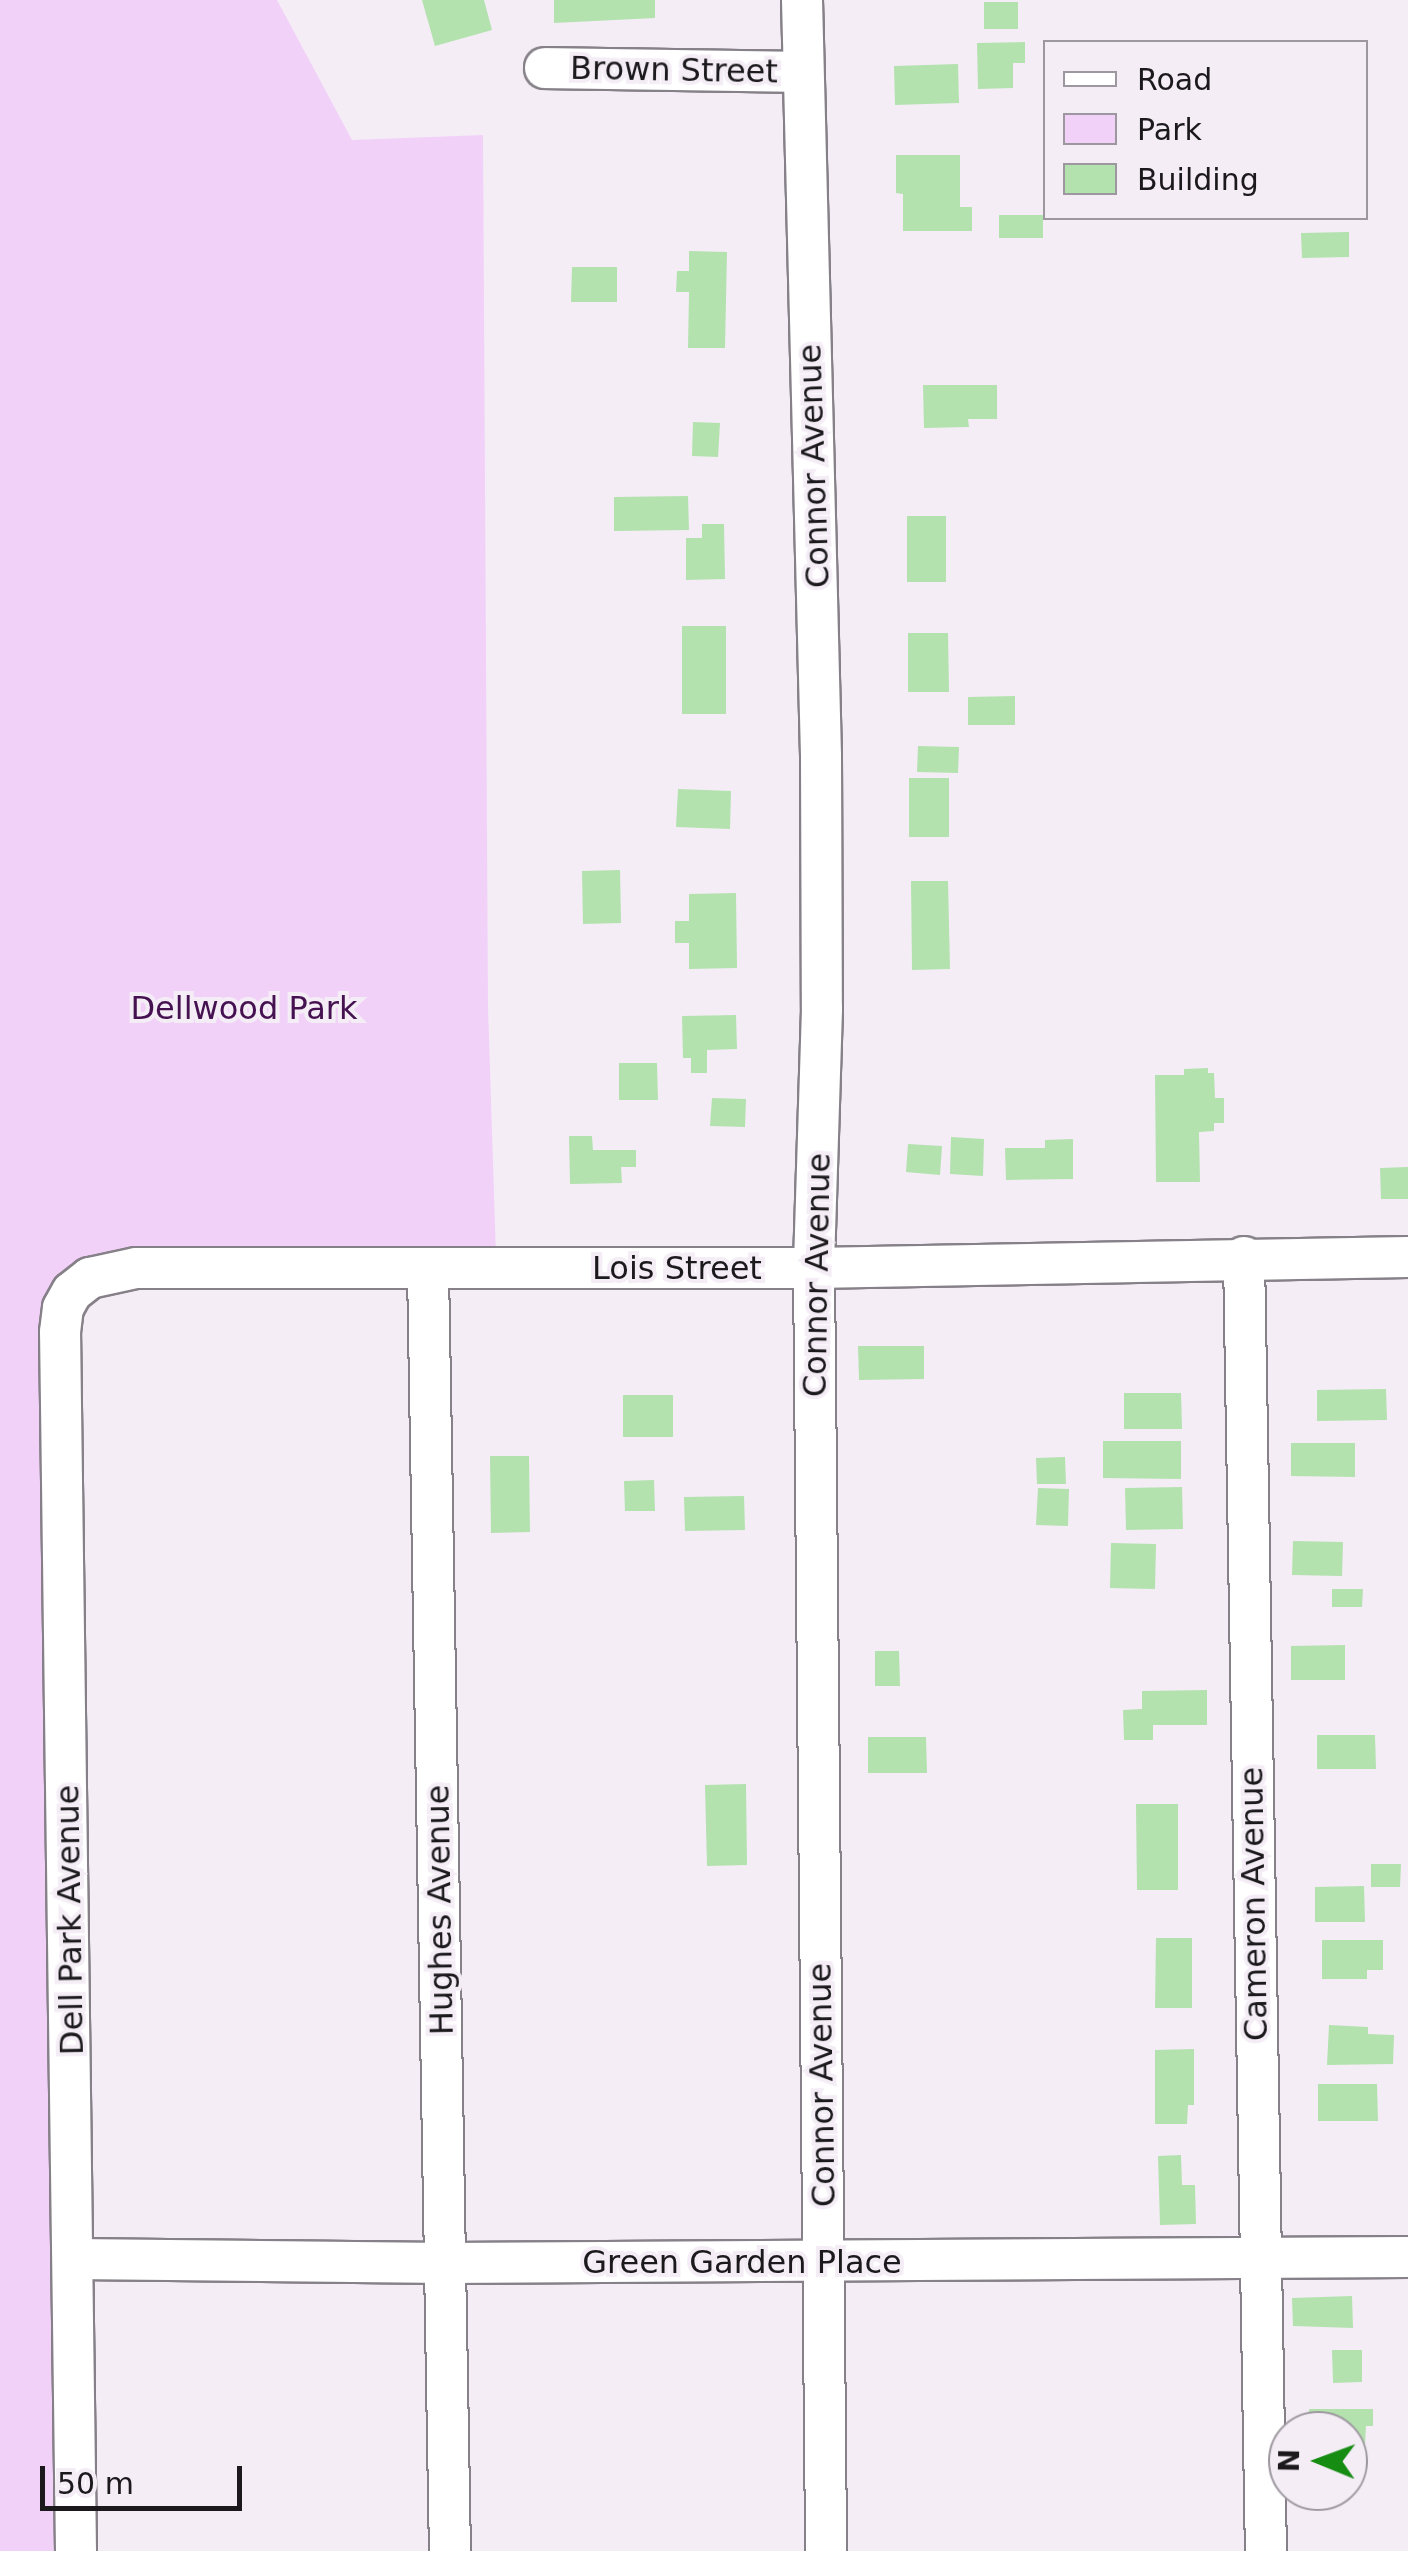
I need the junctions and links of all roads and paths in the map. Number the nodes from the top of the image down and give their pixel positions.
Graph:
1 (802, 0) edge
2 (546, 68) dead end
3 (803, 72) junction
4 (1244, 1256) junction
5 (1408, 1256) edge
6 (814, 1268) junction
7 (428, 1269) junction
8 (72, 1292) joint
9 (1260, 2258) junction
10 (1408, 2258) edge
11 (75, 2259) junction
12 (824, 2261) junction
13 (448, 2264) junction
14 (76, 2551) edge
15 (450, 2551) edge
16 (826, 2551) edge
17 (1266, 2551) edge

1 - 3 street, Connor Avenue
2 - 3 street, Brown Street
3 - 6 street, Connor Avenue
4 - 5 street, Lois Street
4 - 6 street, Lois Street
4 - 9 street, Cameron Avenue
6 - 7 street, Lois Street
6 - 12 street, Connor Avenue
7 - 8 street, Lois Street
7 - 13 street, Hughes Avenue
8 - 11 street, Dell Park Avenue
9 - 10 street, Green Garden Place
9 - 12 street, Green Garden Place
9 - 17 street, Cameron Avenue
11 - 13 street, Green Garden Place
11 - 14 street, Dell Park Avenue
12 - 13 street, Green Garden Place
12 - 16 street, Connor Avenue
13 - 15 street, Hughes Avenue

